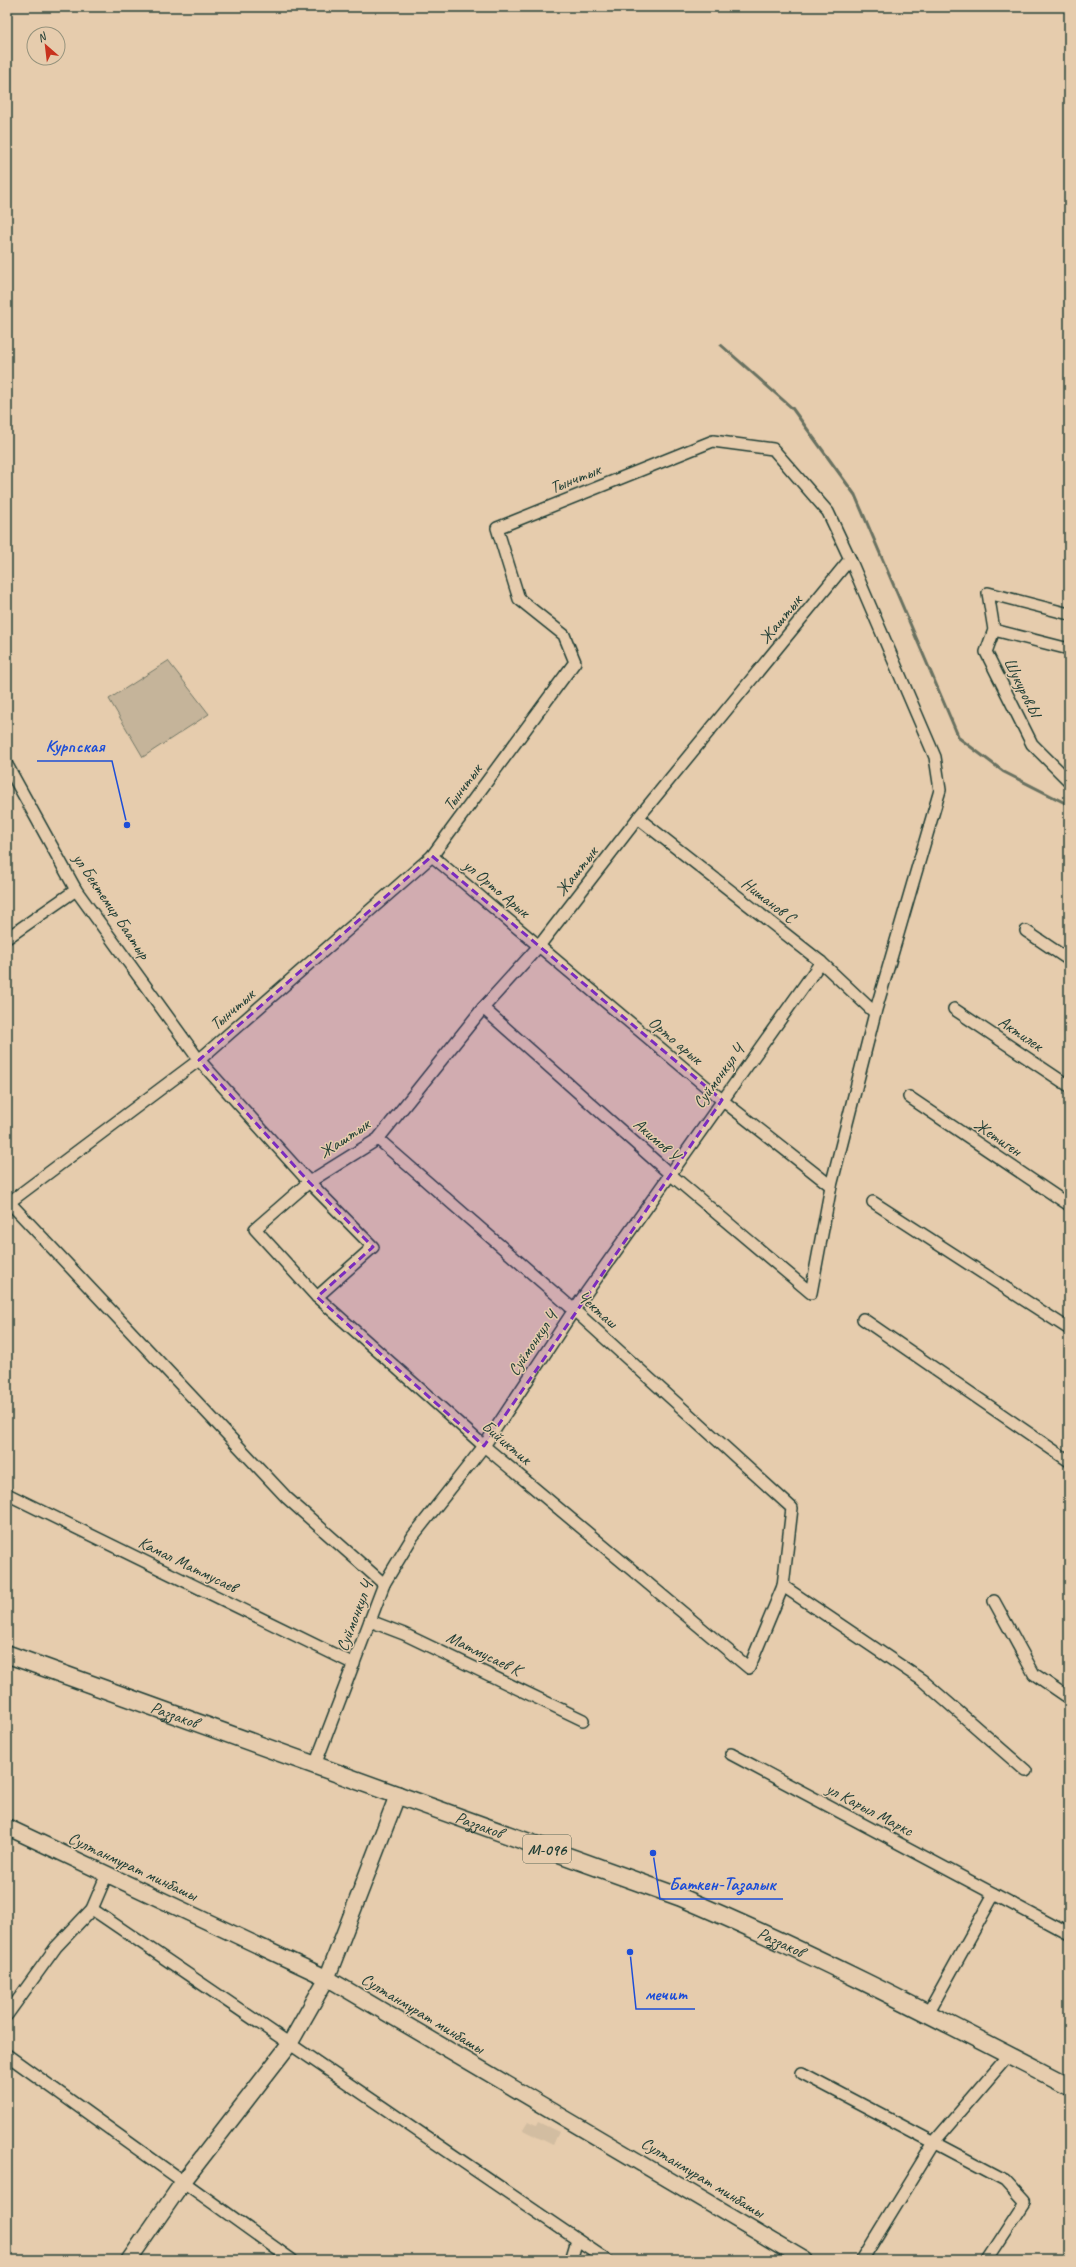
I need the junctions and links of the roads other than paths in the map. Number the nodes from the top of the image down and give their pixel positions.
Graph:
1 (850, 559) junction
2 (1069, 614) edge
3 (994, 630) junction
4 (1069, 649) edge
5 (7, 765) edge
6 (1069, 781) edge
7 (638, 818) junction
8 (432, 856) junction
9 (76, 890) junction
10 (1026, 931) dead end
11 (7, 938) edge
12 (539, 946) junction
13 (1069, 960) edge
14 (821, 962) junction
15 (483, 1008) junction
16 (954, 1009) dead end
17 (875, 1012) junction
18 (199, 1060) junction
19 (1069, 1086) edge
20 (908, 1097) dead end
21 (722, 1100) junction
22 (378, 1139) junction
23 (670, 1174) junction
24 (309, 1182) junction
25 (831, 1186) junction
26 (873, 1202) dead end
27 (8, 1203) edge
28 (1069, 1205) edge
29 (254, 1229) joint
30 (317, 1297) junction
31 (574, 1310) junction
32 (863, 1319) dead end
33 (1069, 1329) edge
34 (484, 1446) junction
35 (1069, 1460) edge
36 (7, 1494) edge
37 (384, 1584) junction
38 (783, 1586) junction
39 (994, 1601) dead end
40 (370, 1621) junction
41 (7, 1654) edge
42 (354, 1664) junction
43 (1069, 1698) edge
44 (582, 1720) dead end
45 (731, 1754) dead end
46 (316, 1765) junction
47 (1026, 1771) dead end
48 (398, 1794) junction
49 (7, 1827) edge
50 (107, 1874) junction
51 (994, 1894) junction
52 (92, 1909) junction
53 (1069, 1934) edge
54 (327, 1978) junction
55 (928, 2013) junction
56 (7, 2015) edge
57 (289, 2045) junction
58 (7, 2055) edge
59 (1009, 2055) junction
60 (802, 2073) dead end
61 (1069, 2086) edge
62 (935, 2141) junction
63 (182, 2182) junction
64 (577, 2240) junction
65 (129, 2260) edge
66 (292, 2260) edge
67 (571, 2260) edge
68 (607, 2260) edge
69 (805, 2260) edge
70 (862, 2260) edge
71 (987, 2260) edge

1 - 7 street, Жаштык
1 - 8 street, Тынчтык
1 - 17 street
2 - 3 street, Шукуров.Ы
3 - 4 street
3 - 6 street, Шукуров.Ы
5 - 9 street, ул Бектемир Баатыр
7 - 12 street, Жаштык
7 - 14 street, Нишанов С
8 - 12 street, ул Орто Арык
8 - 18 street, Тынчтык
9 - 11 street
9 - 18 street, ул Бектемир Баатыр
10 - 13 street
12 - 15 street, Жаштык
12 - 21 street, Орто арык
14 - 17 street, Нишанов С
14 - 21 street, Суймонкул Ч
15 - 22 street, Жаштык
15 - 23 street, Акимов У
16 - 19 street, Актилек
17 - 25 street
18 - 24 street, ул Бектемир Баатыр
18 - 27 street, Тынчтык
20 - 28 street, Жетиген
21 - 23 street, Суймонкул Ч
21 - 25 street, Орто арык
22 - 24 street, Жаштык
22 - 31 street, Чекташ
23 - 25 street, Акимов У
23 - 31 street, Суймонкул Ч
24 - 29 street, Жаштык
24 - 30 street, ул Бектемир Баатыр
26 - 33 street
27 - 37 street
29 - 30 street, Бийиктик
30 - 34 street, Бийиктик
31 - 34 street, Суймонкул Ч
31 - 38 street, Чекташ
32 - 35 street
34 - 37 street, Суймонкул Ч
34 - 38 street, Бийиктик
36 - 42 street, Камал Матмусаев
37 - 40 street, Суймонкул Ч
38 - 47 street
39 - 43 street
40 - 42 street, Суймонкул Ч
40 - 44 street, Матмусаев К
41 - 46 main road, Раззаков / М-096
42 - 46 street, Суймонкул Ч
45 - 51 street, ул Карыл Маркс
46 - 48 main road, Раззаков / М-096
48 - 54 street
48 - 55 main road, Раззаков / М-096
49 - 50 street, Султанмурат минбашы
50 - 52 street
50 - 54 street, Султанмурат минбашы
51 - 53 street, ул Карыл Маркс
51 - 55 street
52 - 56 street
52 - 57 street
54 - 57 street
54 - 69 street, Султанмурат минбашы
55 - 59 main road, Раззаков / М-096
57 - 63 street
57 - 64 street
58 - 63 street
59 - 61 main road, Раззаков / М-096
59 - 62 street
60 - 62 street
62 - 70 street
62 - 71 street
63 - 65 street
63 - 66 street
64 - 67 street
64 - 68 street

